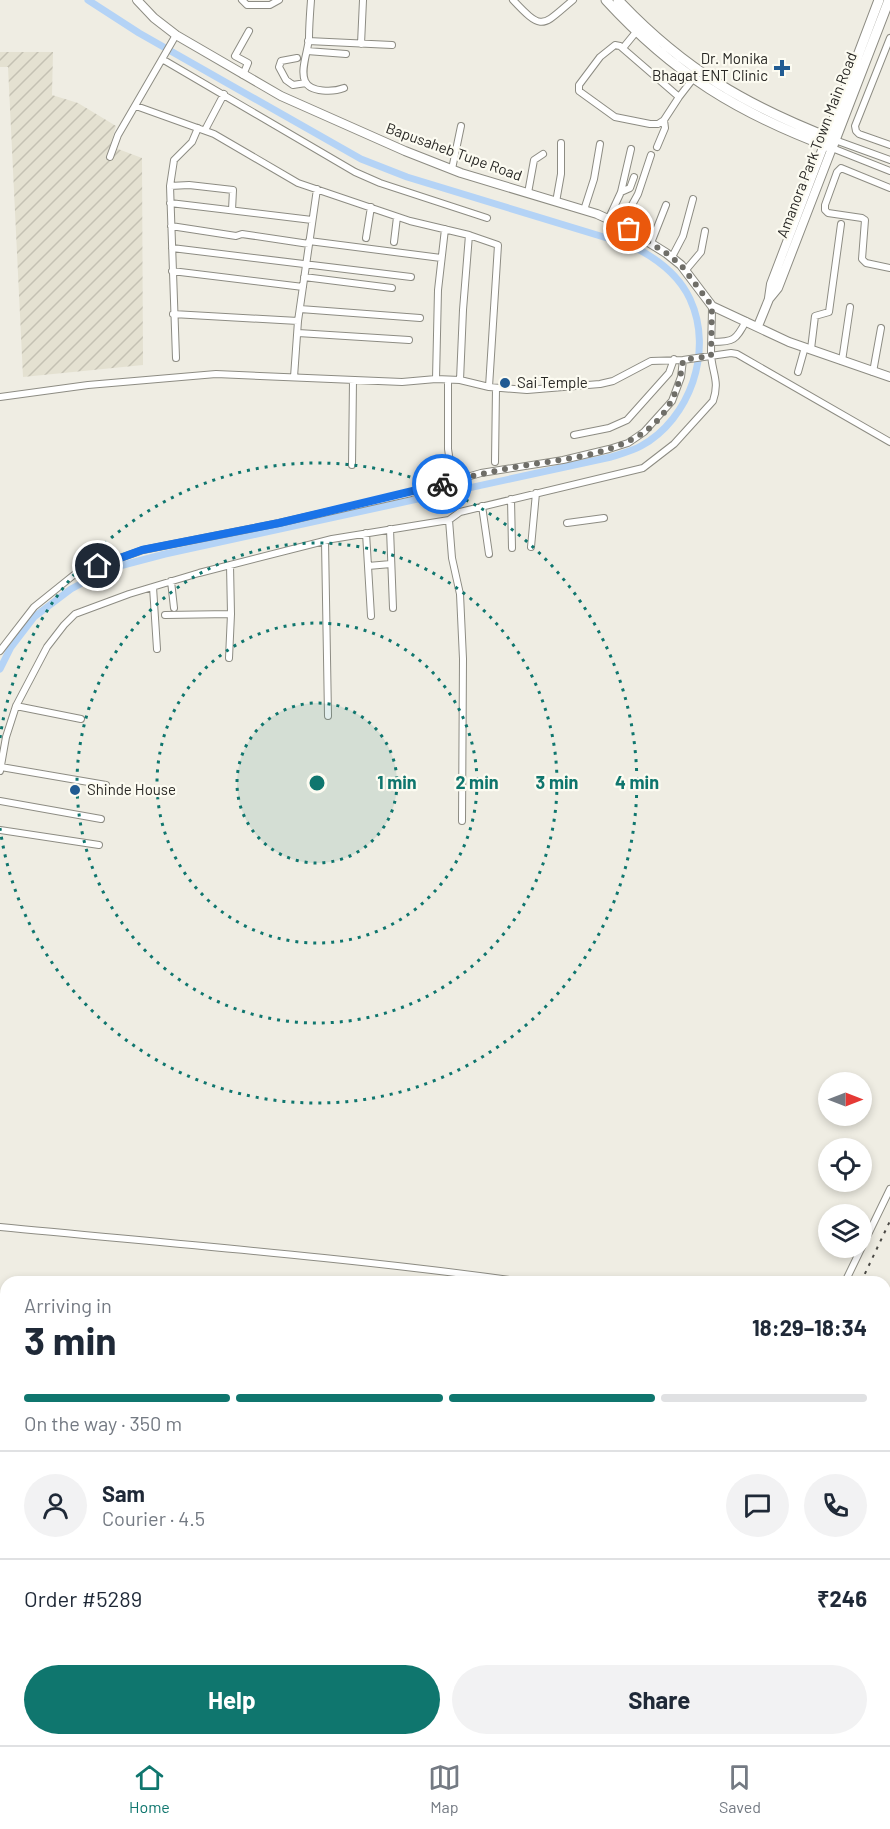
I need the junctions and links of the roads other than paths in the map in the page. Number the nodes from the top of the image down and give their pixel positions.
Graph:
1 (137, 0) edge
2 (242, 0) edge
3 (279, 0) edge
4 (311, 0) edge
5 (363, 0) edge
6 (513, 0) edge
7 (573, 0) edge
8 (606, 0) edge
9 (618, 0) edge
10 (879, 0) edge
11 (889, 0) edge
12 (249, 31) dead end
13 (636, 32) junction
14 (175, 36) junction
15 (890, 38) edge
16 (308, 41) junction
17 (361, 44) junction
18 (392, 45) dead end
19 (623, 48) junction
20 (307, 51) junction
21 (345, 54) dead end
22 (164, 57) junction
23 (297, 58) dead end
24 (243, 75) junction
25 (696, 75) junction
26 (306, 83) junction
27 (344, 87) dead end
28 (224, 94) junction
29 (679, 97) junction
30 (136, 106) junction
31 (664, 120) junction
32 (461, 126) dead end
33 (201, 129) junction
34 (561, 143) dead end
35 (829, 143) junction
36 (600, 144) dead end
37 (890, 145) edge
38 (657, 147) dead end
39 (632, 149) dead end
40 (543, 154) dead end
41 (651, 155) dead end
42 (110, 157) dead end
43 (890, 160) edge
44 (453, 169) junction
45 (890, 171) edge
46 (634, 177) dead end
47 (170, 186) junction
48 (890, 188) edge
49 (317, 189) junction
50 (621, 192) junction
51 (528, 193) junction
52 (693, 199) dead end
53 (556, 202) junction
54 (170, 203) junction
55 (666, 205) dead end
56 (371, 207) junction
57 (232, 210) junction
58 (584, 210) junction
59 (397, 217) junction
60 (487, 218) dead end
61 (312, 220) junction
62 (608, 220) junction
63 (841, 224) dead end
64 (621, 225) junction
65 (171, 226) junction
66 (445, 229) junction
67 (705, 231) dead end
68 (469, 235) junction
69 (366, 238) dead end
70 (394, 242) dead end
71 (309, 243) junction
72 (651, 243) junction
73 (171, 248) junction
74 (672, 257) junction
75 (441, 258) junction
76 (306, 264) junction
77 (890, 268) edge
78 (685, 270) junction
79 (172, 271) junction
80 (304, 276) junction
81 (411, 277) dead end
82 (303, 287) junction
83 (392, 288) dead end
84 (712, 306) junction
85 (850, 307) dead end
86 (300, 309) junction
87 (173, 314) junction
88 (420, 318) dead end
89 (298, 321) junction
90 (746, 321) junction
91 (758, 326) junction
92 (881, 328) dead end
93 (298, 333) junction
94 (409, 340) dead end
95 (712, 342) junction
96 (808, 348) junction
97 (711, 356) junction
98 (176, 358) dead end
99 (674, 359) junction
100 (683, 360) junction
101 (842, 361) junction
102 (798, 372) dead end
103 (873, 372) junction
104 (294, 377) junction
105 (890, 377) edge
106 (436, 379) junction
107 (353, 380) junction
108 (448, 380) junction
109 (460, 380) junction
110 (493, 387) junction
111 (0, 397) edge
112 (574, 435) dead end
113 (890, 442) edge
114 (495, 462) dead end
115 (352, 465) dead end
116 (453, 481) junction
117 (536, 493) junction
118 (511, 499) junction
119 (482, 506) junction
120 (604, 518) dead end
121 (449, 520) junction
122 (567, 523) dead end
123 (390, 529) junction
124 (366, 533) junction
125 (325, 541) junction
126 (531, 547) dead end
127 (512, 548) dead end
128 (489, 554) dead end
129 (391, 564) junction
130 (230, 565) junction
131 (368, 566) junction
132 (171, 581) junction
133 (153, 587) junction
134 (174, 608) dead end
135 (393, 608) dead end
136 (231, 614) junction
137 (165, 615) dead end
138 (371, 616) dead end
139 (157, 649) dead end
140 (0, 651) edge
141 (229, 658) dead end
142 (16, 706) junction
143 (328, 716) dead end
144 (81, 719) dead end
145 (1, 769) edge
146 (106, 785) dead end
147 (0, 801) edge
148 (101, 819) dead end
149 (462, 821) dead end
150 (0, 830) edge
151 (99, 845) dead end
152 (890, 1190) edge
153 (0, 1227) edge
154 (480, 1276) edge
155 (848, 1276) edge

1 - 14 street, Bapusaheb Tupe Road
2 - 3 street
4 - 16 street
5 - 17 street
6 - 7 street
8 - 13 main road
9 - 25 main road
10 - 35 main road, Amanora Park Town Main Road
11 - 35 main road, Amanora Park Town Main Road
12 - 24 street
13 - 19 street
13 - 25 main road
14 - 22 street
14 - 24 street, Bapusaheb Tupe Road
15 - 37 street
16 - 17 street
16 - 20 street
17 - 18 street
19 - 29 street
19 - 31 street
20 - 21 street
20 - 26 street
22 - 28 street
22 - 30 street
23 - 26 street
24 - 44 street, Bapusaheb Tupe Road
25 - 29 street
25 - 35 main road
26 - 27 street
28 - 33 street
28 - 60 street
29 - 31 street
30 - 33 street
30 - 42 street
31 - 38 street
32 - 44 street
33 - 47 street
33 - 49 street
34 - 53 street
35 - 43 street
35 - 45 street
35 - 91 street, Amanora Park Town Main Road
36 - 58 street
39 - 50 street
40 - 51 street
41 - 64 street
44 - 51 street, Bapusaheb Tupe Road
46 - 50 street
47 - 54 street
47 - 57 street
48 - 77 street
49 - 56 street
49 - 61 street
50 - 62 street
51 - 53 street, Bapusaheb Tupe Road
52 - 74 street
53 - 58 street, Bapusaheb Tupe Road
54 - 57 street
54 - 65 street
55 - 72 street
56 - 59 street
56 - 69 street
57 - 61 street
58 - 62 street, Bapusaheb Tupe Road
59 - 66 street
59 - 70 street
61 - 71 street
62 - 64 street, Bapusaheb Tupe Road
63 - 96 street
64 - 72 street, Bapusaheb Tupe Road
65 - 71 street
65 - 73 street
66 - 68 street
66 - 75 street
67 - 78 street
68 - 109 street
68 - 110 street
71 - 75 street
71 - 76 street
72 - 74 street, Bapusaheb Tupe Road
73 - 76 street
73 - 79 street
74 - 78 street, Bapusaheb Tupe Road
75 - 106 street
76 - 80 street
76 - 81 street
78 - 84 street, Bapusaheb Tupe Road
79 - 82 street
79 - 87 street
80 - 82 street
80 - 83 street
82 - 86 street
84 - 90 street, Bapusaheb Tupe Road
84 - 95 street
85 - 101 street
86 - 88 street
86 - 89 street
87 - 89 street
87 - 98 street
89 - 93 street
90 - 91 street, Bapusaheb Tupe Road
90 - 95 street
91 - 96 street, Bapusaheb Tupe Road
92 - 103 street
93 - 94 street
93 - 104 street
95 - 97 street
96 - 101 street, Bapusaheb Tupe Road
96 - 102 street
97 - 100 street
97 - 113 street
97 - 117 street
99 - 100 street
99 - 110 street
99 - 112 street
100 - 116 street
101 - 103 street, Bapusaheb Tupe Road
103 - 105 street, Bapusaheb Tupe Road
104 - 107 street
104 - 111 street
106 - 107 street
106 - 108 street
107 - 115 street
108 - 109 street
108 - 116 street
109 - 110 street
110 - 114 street
116 - 140 street
117 - 118 street
117 - 126 street
118 - 119 street
118 - 127 street
119 - 121 street
119 - 128 street
120 - 122 street
121 - 123 street
121 - 149 street
123 - 124 street
123 - 129 street
124 - 125 street
124 - 131 street
125 - 130 street
125 - 143 street
129 - 131 street
129 - 135 street
130 - 132 street
130 - 136 street
131 - 138 street
132 - 133 street
132 - 134 street
133 - 139 street
133 - 142 street
136 - 137 street
136 - 141 street
142 - 144 street
142 - 145 street
145 - 146 street
147 - 148 street
150 - 151 street
152 - 155 street
153 - 154 street

